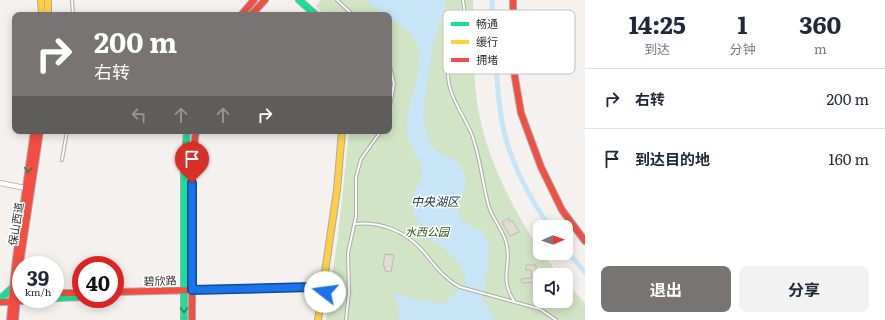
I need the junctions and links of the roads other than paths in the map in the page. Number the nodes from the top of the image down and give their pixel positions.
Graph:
1 (41, 0) edge
2 (48, 0) edge
3 (72, 0) edge
4 (254, 0) edge
5 (265, 0) edge
6 (299, 0) edge
7 (303, 0) edge
8 (337, 0) edge
9 (463, 0) edge
10 (513, 0) edge
11 (464, 10) edge
12 (513, 10) edge
13 (42, 12) edge
14 (48, 12) edge
15 (73, 12) edge
16 (244, 12) edge
17 (254, 12) edge
18 (313, 12) edge
19 (316, 12) edge
20 (350, 12) edge
21 (448, 74) edge
22 (514, 74) edge
23 (392, 75) edge
24 (392, 95) edge
25 (34, 134) edge
26 (39, 134) edge
27 (66, 134) edge
28 (188, 134) edge
29 (196, 134) edge
30 (343, 134) edge
31 (379, 134) edge
32 (62, 160) dead end
33 (0, 183) edge
34 (29, 189) junction
35 (354, 224) junction
36 (585, 241) edge
37 (19, 256) edge
38 (12, 288) edge
39 (12, 290) edge
40 (324, 291) junction
41 (124, 292) edge
42 (184, 292) junction
43 (192, 292) junction
44 (124, 295) edge
45 (7, 300) edge
46 (514, 301) junction
47 (13, 318) edge
48 (184, 320) edge
49 (192, 320) edge
50 (319, 320) edge
51 (346, 320) edge
52 (556, 320) edge

1 - 13 street
2 - 14 street
3 - 15 lane
4 - 16 street
5 - 17 street
6 - 18 street
7 - 19 street
8 - 20 lane
9 - 11 lane
10 - 12 street
21 - 46 lane
22 - 36 street
23 - 24 lane
25 -> 34 street, 保山西道
26 - 34 street, 保山西道
27 - 32 lane
28 - 42 street
29 - 43 street
30 - 40 street
31 - 35 lane
33 - 34 street
34 - 37 street, 保山西道
35 - 46 lane
35 - 51 lane
38 - 45 street
39 - 45 street, 保山西道
40 - 43 street, 碧欣路
40 - 50 street
41 - 42 street, 碧欣路
42 - 43 street, 碧欣路
42 - 44 street, 碧欣路
42 -> 48 street
43 - 49 street
45 - 47 street
45 - 47 street
46 - 52 lane

